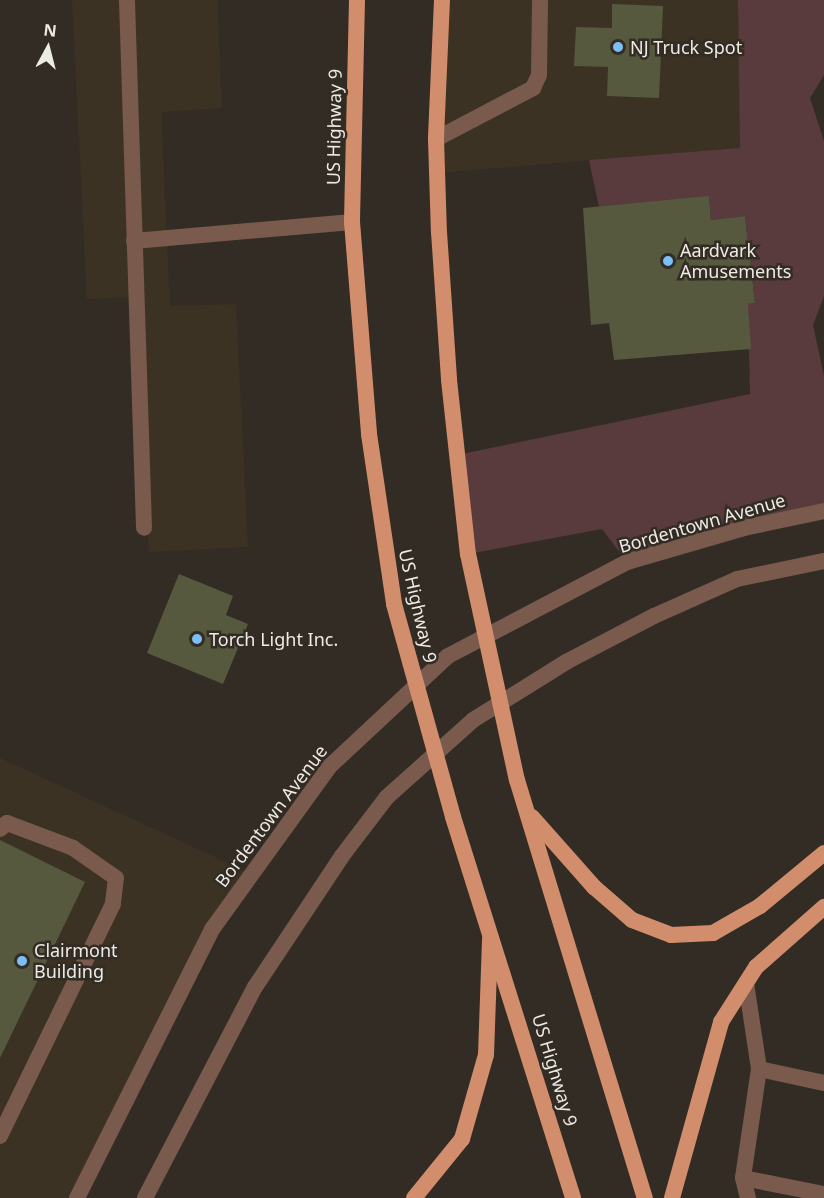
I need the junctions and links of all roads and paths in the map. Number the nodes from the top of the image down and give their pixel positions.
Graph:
1 (357, 0) edge
2 (442, 0) edge
3 (540, 0) edge
4 (127, 1) edge
5 (436, 139) junction
6 (352, 222) junction
7 (134, 241) junction
8 (824, 511) edge
9 (144, 528) dead end
10 (824, 561) edge
11 (527, 812) junction
12 (0, 829) edge
13 (824, 853) edge
14 (824, 907) edge
15 (491, 927) junction
16 (746, 983) junction
17 (759, 1070) junction
18 (824, 1083) edge
19 (0, 1136) edge
20 (743, 1178) junction
21 (824, 1194) edge
22 (77, 1198) edge
23 (145, 1198) edge
24 (414, 1198) edge
25 (573, 1198) edge
26 (645, 1198) edge
27 (672, 1198) edge
28 (748, 1198) edge

1 - 6 highway, US Highway 9
2 - 5 highway
3 - 5 street
4 - 7 street
5 - 11 highway, bridge
6 - 7 street
6 - 15 highway, US Highway 9, bridge
7 - 9 street
8 - 22 street, Bordentown Avenue
10 - 23 street
11 - 13 highway
11 - 26 highway
12 - 19 street
14 - 16 highway
15 - 24 highway
15 - 25 highway, US Highway 9
16 - 17 street
16 - 27 highway
17 - 18 street
17 - 20 street
20 - 21 street
20 - 28 street

